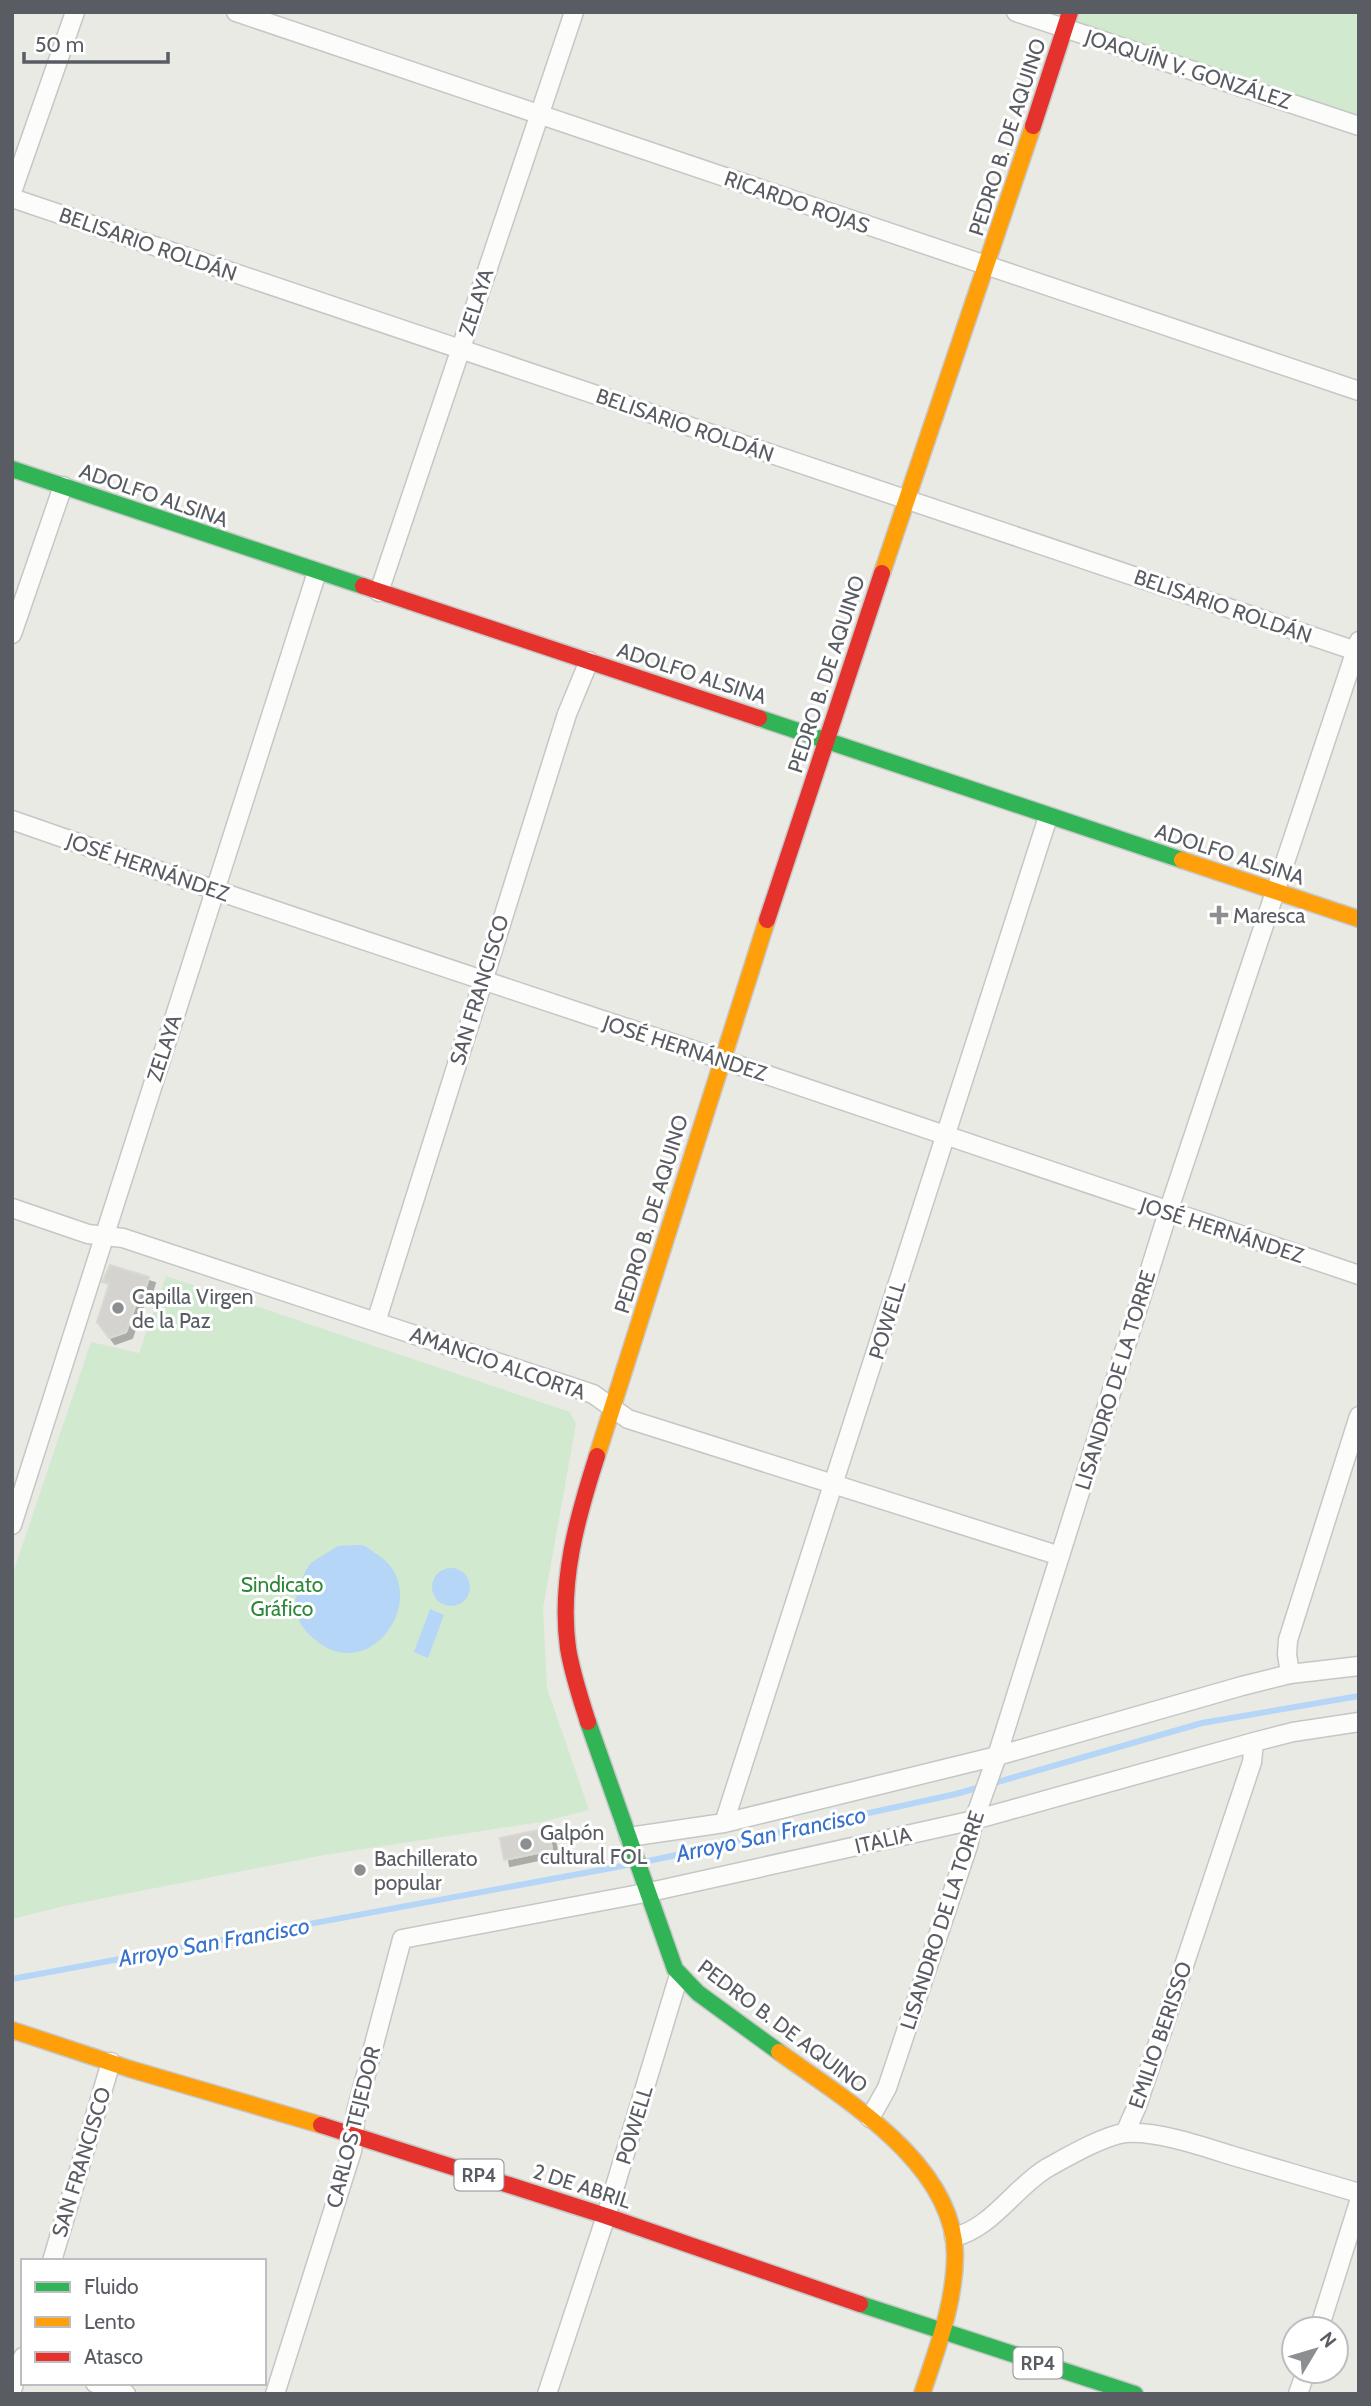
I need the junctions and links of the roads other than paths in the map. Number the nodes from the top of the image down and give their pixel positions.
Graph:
1 (75, 12) edge
2 (236, 12) edge
3 (574, 12) edge
4 (1016, 12) edge
5 (1067, 20) edge
6 (538, 115) junction
7 (1359, 126) edge
8 (12, 192) edge
9 (12, 198) edge
10 (988, 267) junction
11 (460, 349) junction
12 (1359, 391) edge
13 (12, 469) edge
14 (63, 486) junction
15 (906, 500) junction
16 (317, 572) junction
17 (379, 593) junction
18 (12, 634) edge
19 (1358, 648) edge
20 (589, 661) junction
21 (826, 740) junction
22 (1048, 817) junction
23 (12, 820) edge
24 (215, 891) junction
25 (1275, 891) junction
26 (1359, 919) edge
27 (481, 981) junction
28 (721, 1060) junction
29 (945, 1135) junction
30 (12, 1208) edge
31 (1168, 1212) junction
32 (104, 1236) junction
33 (1359, 1275) edge
34 (376, 1322) junction
35 (612, 1409) junction
36 (1359, 1416) edge
37 (836, 1485) junction
38 (12, 1525) edge
39 (1059, 1556) junction
40 (1359, 1666) edge
41 (1290, 1674) junction
42 (1359, 1722) edge
43 (1254, 1742) junction
44 (993, 1764) junction
45 (976, 1812) junction
46 (724, 1823) junction
47 (631, 1845) junction
48 (648, 1887) junction
49 (402, 1939) joint
50 (679, 1975) junction
51 (12, 2030) edge
52 (111, 2062) junction
53 (870, 2118) junction
54 (1125, 2133) junction
55 (354, 2134) junction
56 (1359, 2193) edge
57 (1359, 2202) edge
58 (606, 2216) junction
59 (954, 2237) junction
60 (53, 2259) edge
61 (1323, 2315) edge
62 (942, 2332) junction
63 (21, 2364) edge
64 (101, 2385) edge
65 (12, 2390) edge
66 (127, 2394) edge
67 (275, 2394) edge
68 (547, 2394) edge
69 (922, 2394) edge
70 (1135, 2394) edge

1 - 8 street
2 - 6 street, RICARDO ROJAS
3 - 6 street, ZELAYA
4 - 5 street, JOAQUÍN V. GONZÁLEZ
5 - 7 street, JOAQUÍN V. GONZÁLEZ
5 - 10 street, PEDRO B. DE AQUINO
6 - 10 street, RICARDO ROJAS
6 - 11 street, ZELAYA
9 - 11 street, BELISARIO ROLDÁN
10 - 12 street, RICARDO ROJAS
10 - 15 street, PEDRO B. DE AQUINO
11 - 15 street, BELISARIO ROLDÁN
11 - 17 street, ZELAYA
13 - 14 street, ADOLFO ALSINA
14 - 16 street, ADOLFO ALSINA
14 - 18 street
15 - 19 street, BELISARIO ROLDÁN
15 - 21 street, PEDRO B. DE AQUINO
16 - 17 street, ADOLFO ALSINA
16 - 24 street, ZELAYA
17 - 20 street, ADOLFO ALSINA
19 - 25 street, LISANDRO DE LA TORRE
20 - 21 street, ADOLFO ALSINA
20 - 27 street, SAN FRANCISCO
21 - 22 street, ADOLFO ALSINA
21 - 28 street, PEDRO B. DE AQUINO
22 - 25 street, ADOLFO ALSINA
22 - 29 street, POWELL
23 - 24 street, JOSÉ HERNÁNDEZ
24 - 27 street, JOSÉ HERNÁNDEZ
24 - 32 street, ZELAYA
25 - 26 street, ADOLFO ALSINA
25 - 31 street, LISANDRO DE LA TORRE
27 - 28 street, JOSÉ HERNÁNDEZ
27 - 34 street, SAN FRANCISCO
28 - 29 street, JOSÉ HERNÁNDEZ
28 - 35 street, PEDRO B. DE AQUINO
29 - 31 street, JOSÉ HERNÁNDEZ
29 - 37 street, POWELL
30 - 32 street, AMANCIO ALCORTA
31 - 33 street, JOSÉ HERNÁNDEZ
31 - 39 street, LISANDRO DE LA TORRE
32 - 34 street, AMANCIO ALCORTA
32 - 38 street, ZELAYA
34 - 35 street, AMANCIO ALCORTA
35 - 37 street, AMANCIO ALCORTA
35 - 47 street, PEDRO B. DE AQUINO
36 - 41 street
37 - 39 street, AMANCIO ALCORTA
37 - 46 street, POWELL
39 - 44 street, LISANDRO DE LA TORRE
40 - 41 street
41 - 44 street
42 - 43 street, ITALIA
43 - 45 street, ITALIA
43 - 54 street, EMILIO BERISSO
44 - 45 street, LISANDRO DE LA TORRE
44 - 46 street
45 - 48 street, ITALIA
45 - 53 street, LISANDRO DE LA TORRE
46 - 47 street
47 - 48 street, PEDRO B. DE AQUINO
48 - 49 street, ITALIA
48 - 50 street, PEDRO B. DE AQUINO
49 - 55 street, CARLOS TEJEDOR
50 - 53 street, PEDRO B. DE AQUINO
50 - 58 street, POWELL
51 - 52 street, 2 DE ABRIL / RP4
52 - 55 street, 2 DE ABRIL / RP4
52 - 60 street, SAN FRANCISCO
53 - 59 street, PEDRO B. DE AQUINO
54 - 56 street
54 - 59 street, EMILIO BERISSO
55 - 58 street, 2 DE ABRIL / RP4
55 - 67 street, CARLOS TEJEDOR
57 - 61 street
58 - 62 street, 2 DE ABRIL / RP4
58 - 68 street, POWELL
59 - 62 street, PEDRO B. DE AQUINO
62 - 69 street
62 - 70 street, 2 DE ABRIL / RP4
63 - 65 street
64 - 66 street

